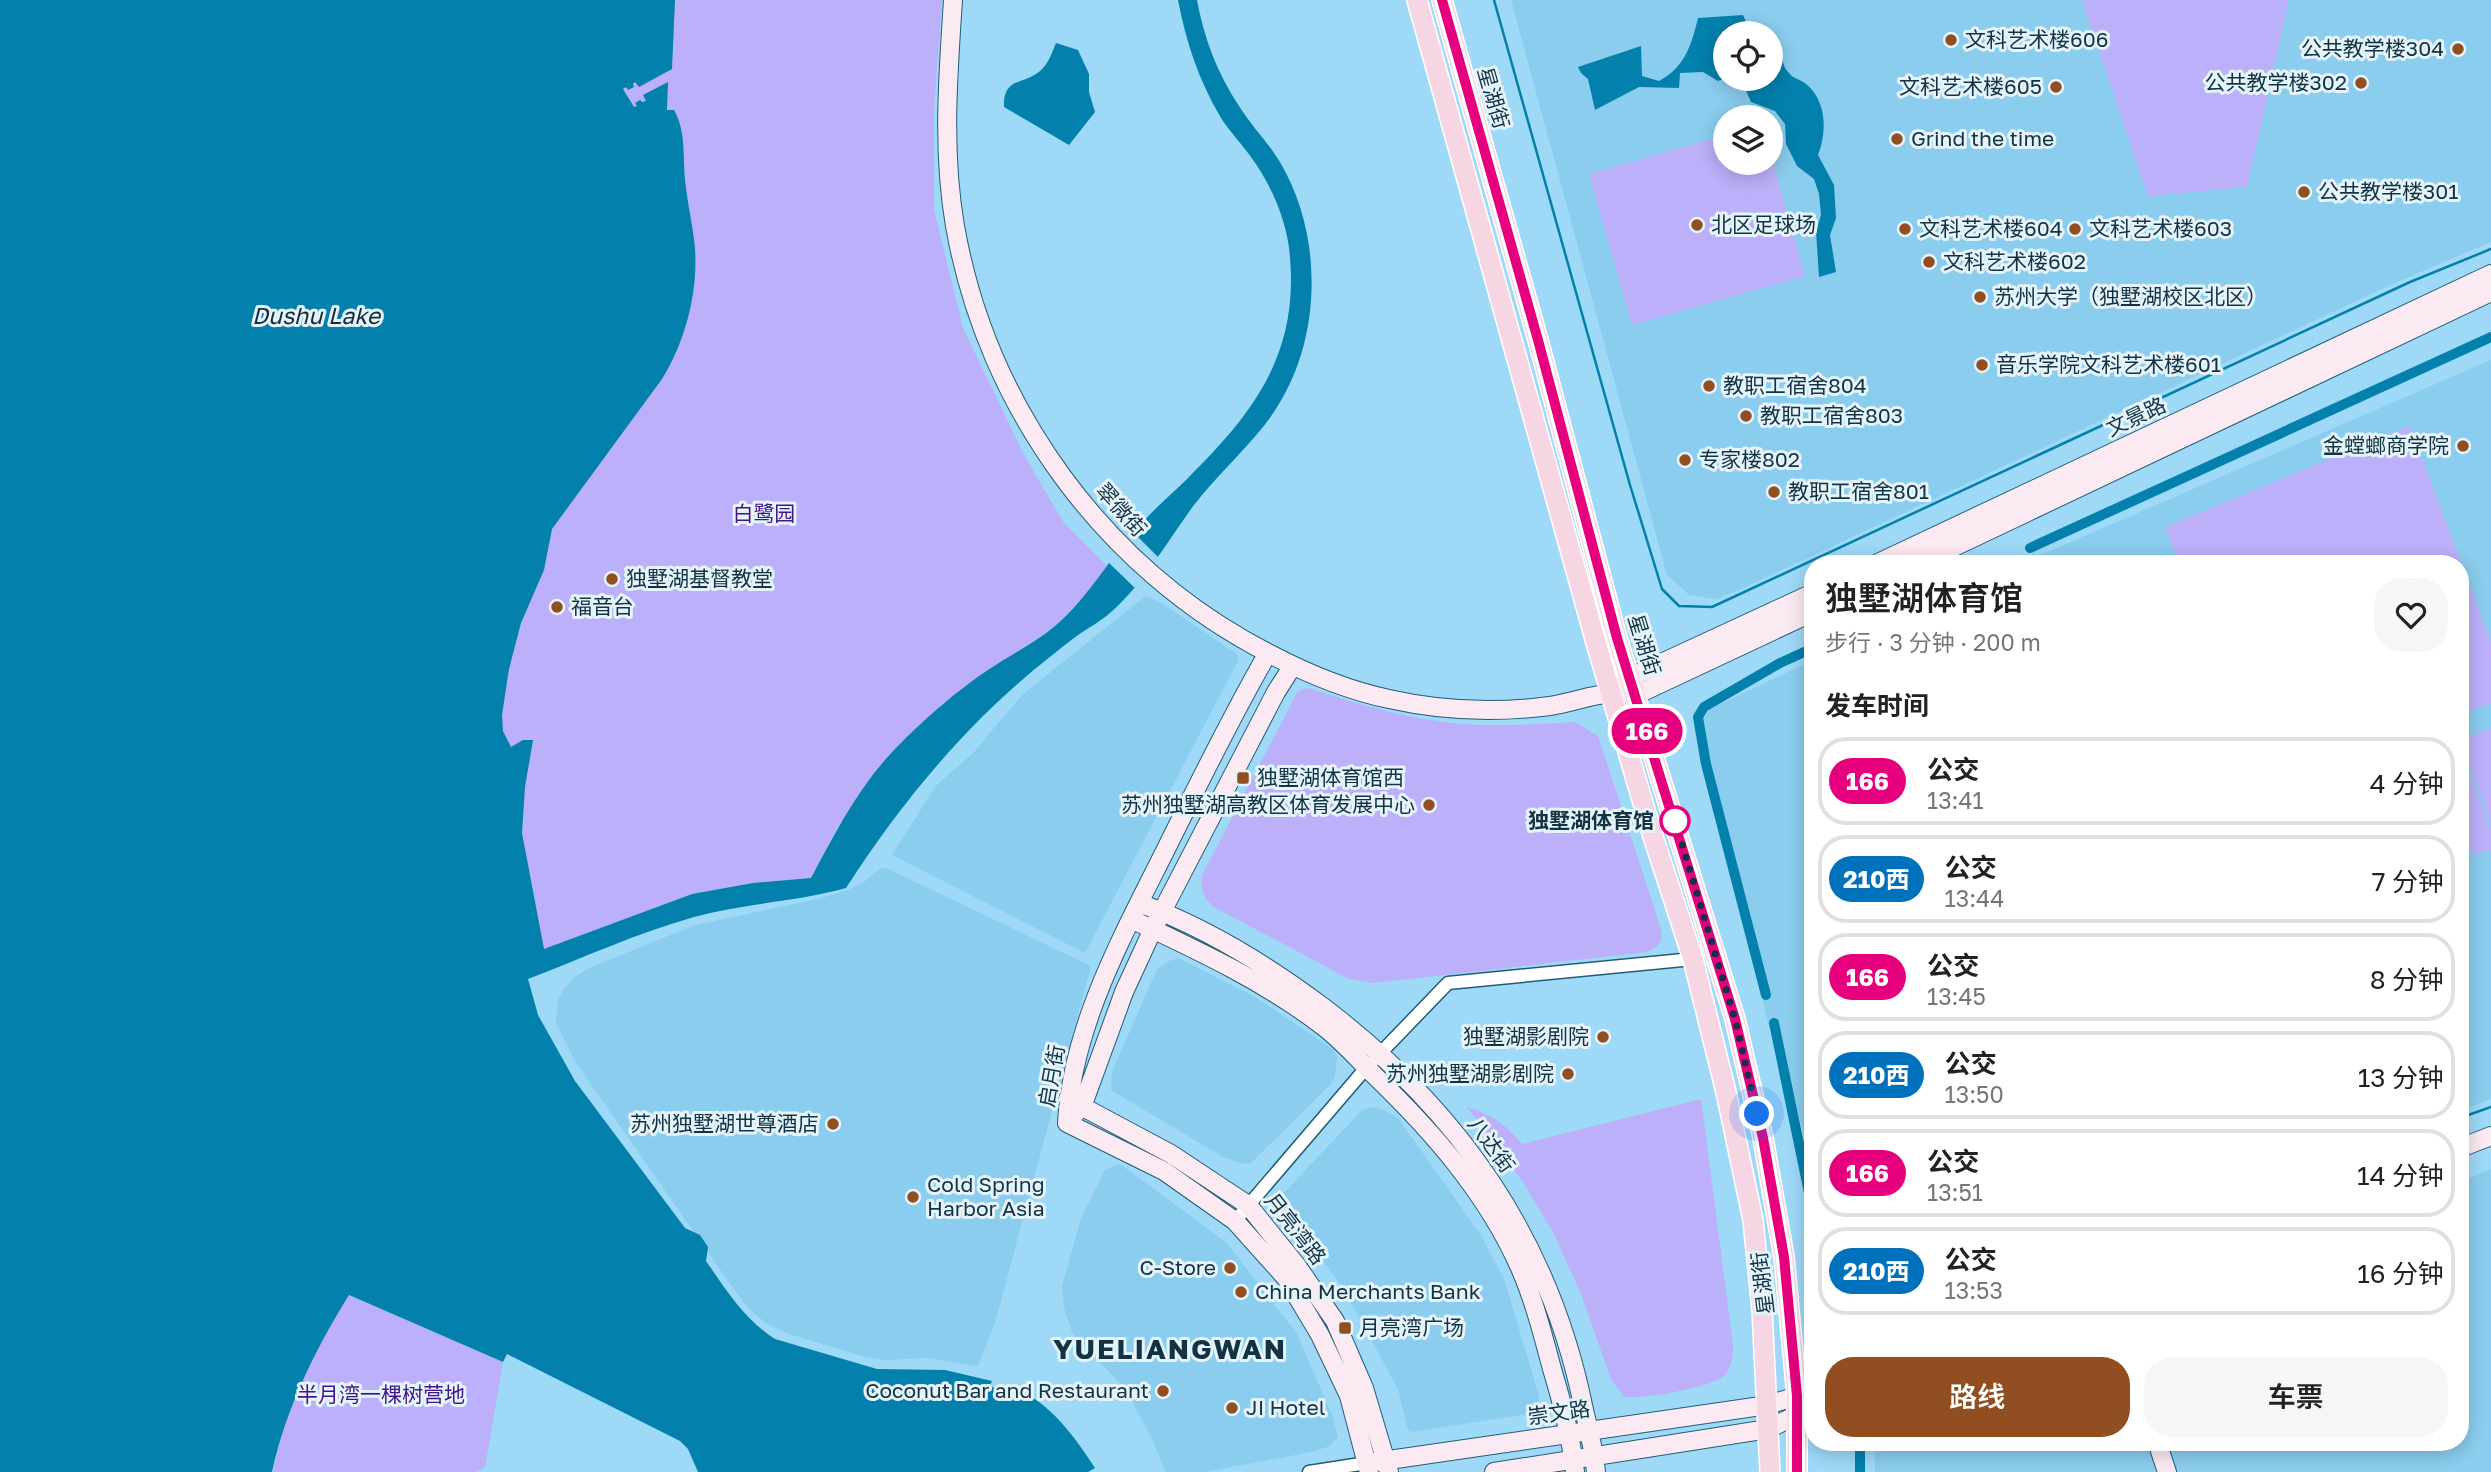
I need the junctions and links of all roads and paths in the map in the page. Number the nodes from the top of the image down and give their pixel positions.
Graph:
1 (953, 0) edge
2 (1417, 0) edge
3 (1442, 0) edge
4 (2491, 274) edge
5 (2491, 292) edge
6 (1895, 555) edge
7 (1937, 555) edge
8 (1804, 598) edge
9 (1804, 616) edge
10 (1268, 653) junction
11 (1293, 667) junction
12 (1632, 687) junction
13 (1612, 693) junction
14 (1135, 911) junction
15 (1162, 912) junction
16 (1153, 929) junction
17 (1693, 959) junction
18 (1380, 1052) junction
19 (1366, 1068) junction
20 (1075, 1103) junction
21 (1067, 1123) joint
22 (2491, 1136) edge
23 (2469, 1144) edge
24 (2491, 1147) edge
25 (2469, 1156) edge
26 (1248, 1205) junction
27 (1235, 1221) junction
28 (1804, 1395) edge
29 (1804, 1402) edge
30 (1804, 1403) edge
31 (1768, 1405) junction
32 (1804, 1411) edge
33 (1768, 1429) junction
34 (1589, 1432) junction
35 (1568, 1435) junction
36 (2160, 1451) edge
37 (1595, 1464) edge
38 (1388, 1466) edge
39 (1574, 1466) edge
40 (1368, 1468) edge
41 (1309, 1472) edge
42 (1494, 1472) edge
43 (1770, 1472) edge
44 (1797, 1472) edge
45 (2167, 1472) edge

1 - 10 street, 翠微街
2 - 13 main road, 星湖街
3 - 12 main road, 星湖街
4 - 6 street, 文景路
5 - 7 street, 文景路
8 - 12 street
9 - 12 street
10 - 11 street, 翠微街
10 - 14 street, 启月街
11 - 13 street, 翠微街
11 - 15 street, 启月街
12 - 13 street
12 - 28 main road, 星湖街
13 - 17 main road, 星湖街
14 - 15 street, 八达街
14 - 16 street, 八达街
14 - 20 street, 启月街
15 - 16 street, 启月街
15 - 18 street, 八达街
16 - 19 street, 八达街
16 - 20 street, 启月街
17 - 18 street
17 - 31 main road, 星湖街
18 - 19 street
18 - 34 street, 八达街
19 - 26 street
19 - 35 street, 八达街
20 - 21 street, 启月街
20 - 26 street, 月亮湾路
21 - 27 street, 月亮湾路
22 - 23 street
24 - 25 street
26 - 27 street
26 - 38 street, 月亮湾路
27 - 40 street, 月亮湾路
29 - 31 street, 崇文路
30 - 33 street
31 - 33 main road, 星湖街
31 - 34 street, 崇文路
32 - 44 main road, 星湖街
33 - 37 street
33 - 43 main road, 星湖街
34 - 35 street, 崇文路
34 - 37 street, 八达街
35 - 38 street, 崇文路
35 - 39 street, 八达街
36 - 45 street
37 - 39 street
38 - 40 street, 崇文路
39 - 42 street
40 - 41 street, 崇文路

